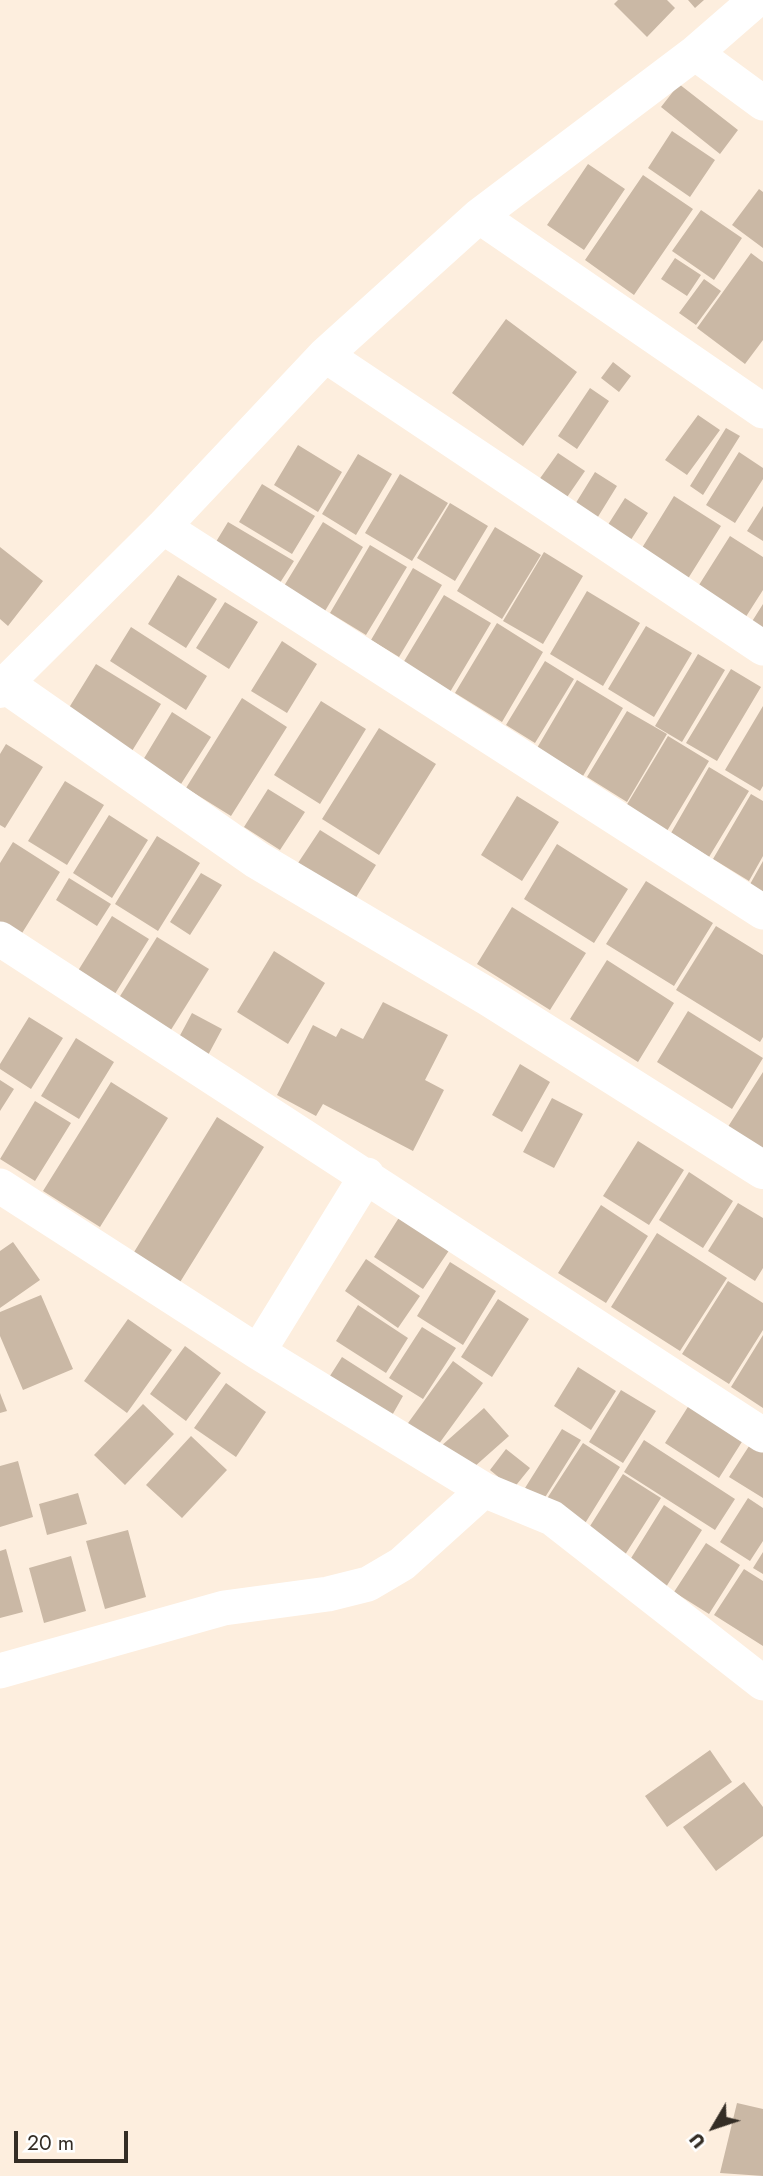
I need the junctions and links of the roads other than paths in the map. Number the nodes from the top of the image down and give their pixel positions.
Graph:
1 (756, 0) edge
2 (695, 53) junction
3 (763, 103) edge
4 (479, 216) junction
5 (324, 355) junction
6 (763, 411) edge
7 (163, 527) junction
8 (763, 648) edge
9 (3, 687) edge
10 (763, 912) edge
11 (0, 939) edge
12 (763, 1170) edge
13 (367, 1175) junction
14 (0, 1185) edge
15 (258, 1352) junction
16 (763, 1436) edge
17 (484, 1490) junction
18 (0, 1671) edge
19 (763, 1683) edge

1 - 2 street
2 - 3 street
2 - 4 street
4 - 5 street
4 - 6 street
5 - 7 street
5 - 8 street
7 - 9 street
7 - 10 street
9 - 12 street
11 - 13 street
13 - 15 street
13 - 16 street
14 - 15 street
15 - 17 street
17 - 18 street
17 - 19 street

